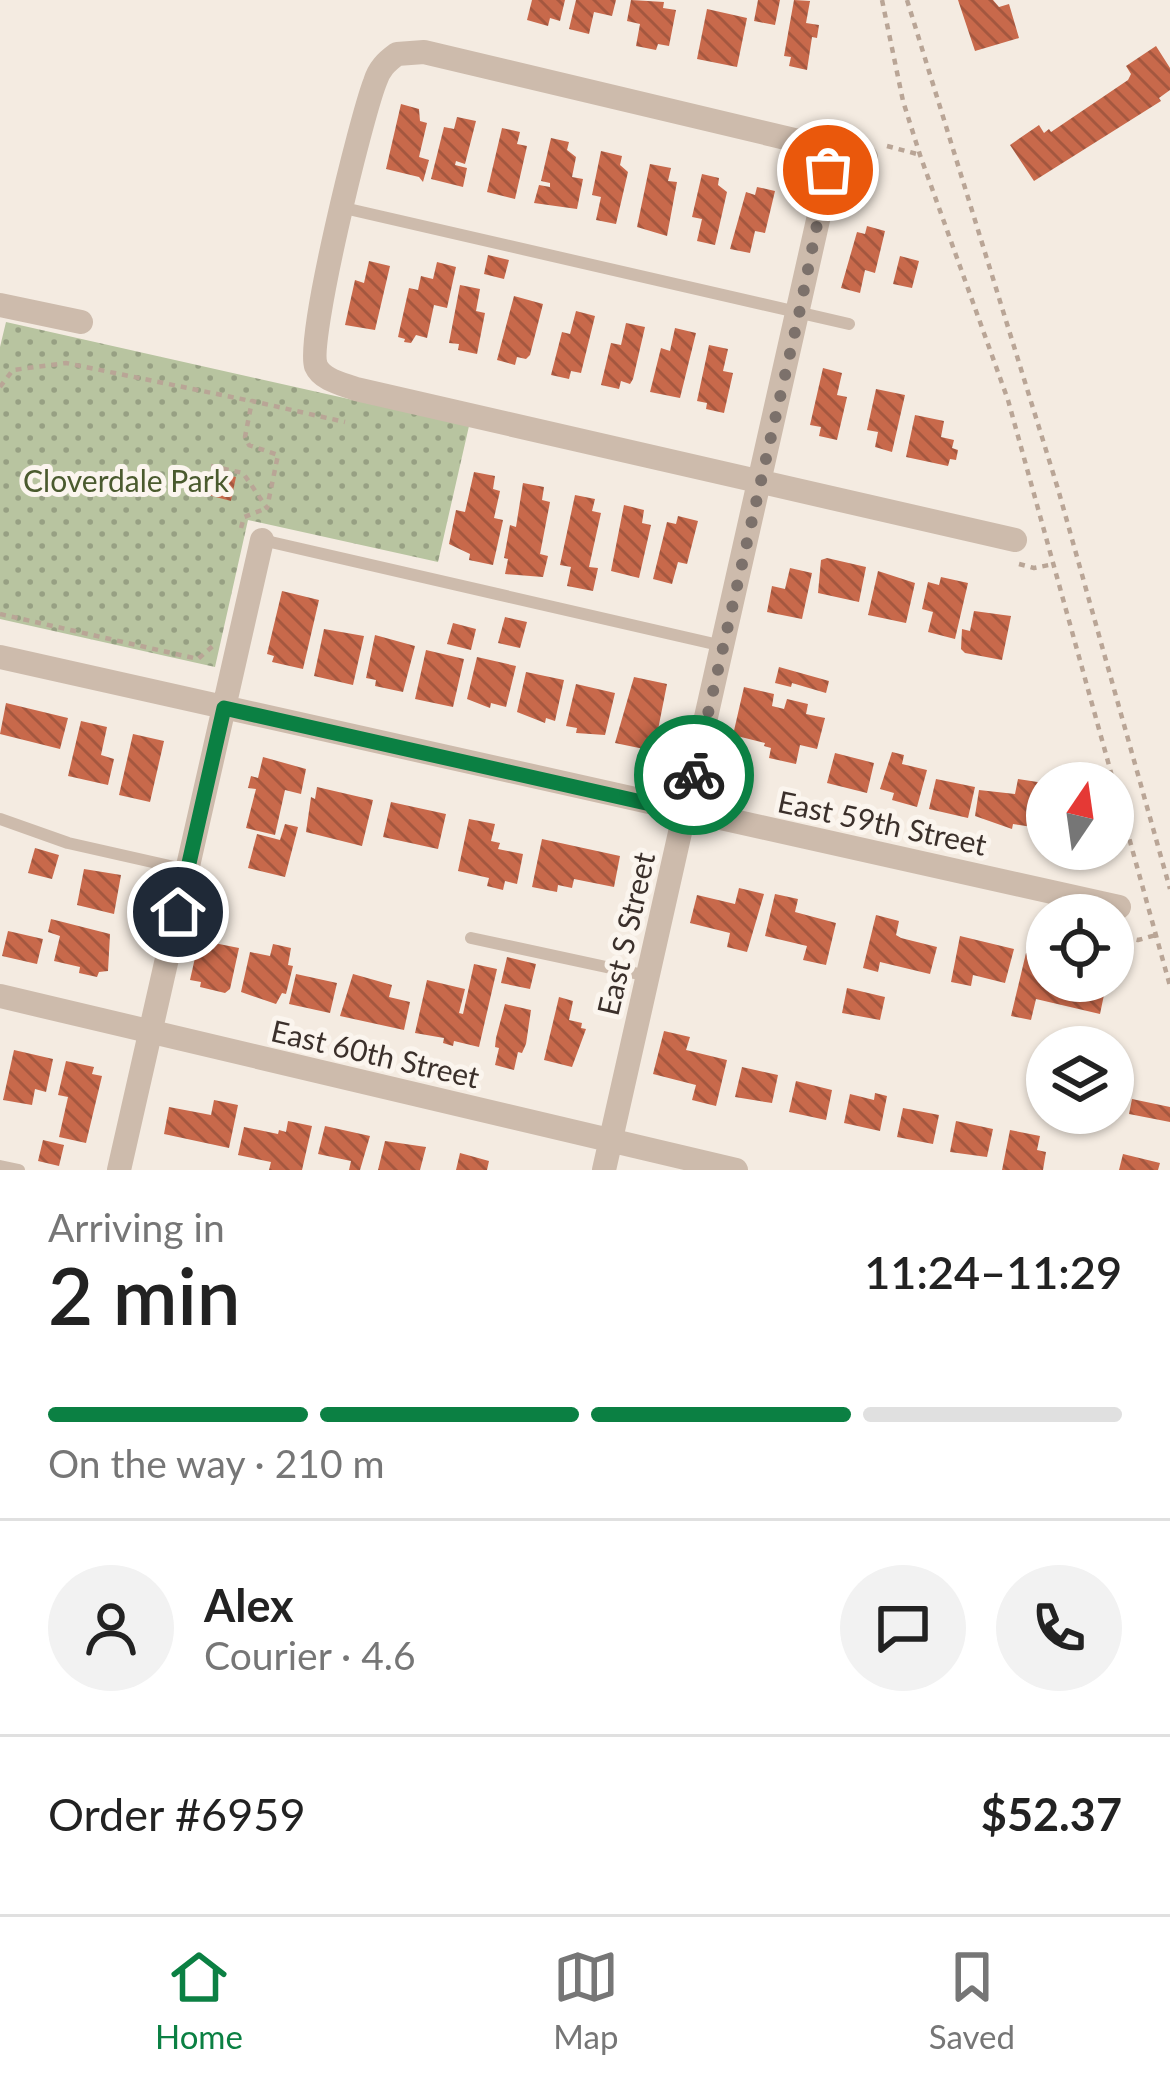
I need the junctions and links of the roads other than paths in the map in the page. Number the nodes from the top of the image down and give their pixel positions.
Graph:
1 (834, 149) junction
2 (866, 157) road end
3 (344, 208) junction
4 (0, 305) edge
5 (799, 314) junction
6 (81, 322) dead end
7 (849, 324) dead end
8 (759, 481) junction
9 (250, 539) joint
10 (1015, 540) dead end
11 (723, 646) junction
12 (0, 657) edge
13 (224, 708) junction
14 (686, 812) junction
15 (0, 819) edge
16 (194, 872) junction
17 (1060, 894) edge
18 (472, 938) dead end
19 (648, 976) junction
20 (0, 996) edge
21 (150, 1034) junction
22 (610, 1140) junction
23 (0, 1166) edge
24 (19, 1170) edge
25 (119, 1170) edge
26 (604, 1170) edge
27 (736, 1170) edge

1 - 2 street
1 - 3 street
1 - 5 street, East S Street
3 - 5 lane
3 - 8 street
4 - 6 street
5 - 7 lane
5 - 8 street, East S Street
8 - 10 street
8 - 11 street, East S Street
9 - 11 lane
9 - 13 street
11 - 14 street, East S Street
12 - 13 street, East 59th Street
13 - 14 street, East 59th Street
13 - 16 street
14 - 17 street, East 59th Street
14 - 19 street, East S Street
15 - 16 lane
16 - 21 street
18 - 19 lane
19 - 22 street, East S Street
20 - 21 street, East 60th Street
21 - 22 street, East 60th Street
21 - 25 street
22 - 26 street, East S Street
22 - 27 street, East 60th Street
23 - 24 lane

